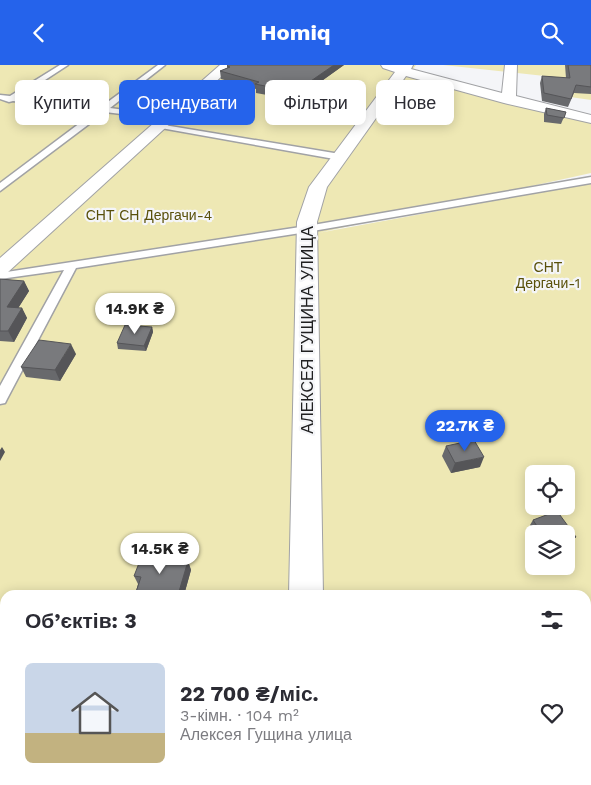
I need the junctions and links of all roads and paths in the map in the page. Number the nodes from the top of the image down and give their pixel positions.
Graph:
1 (66, 65) edge
2 (162, 65) edge
3 (228, 65) edge
4 (387, 65) edge
5 (511, 65) edge
6 (405, 68) edge
7 (211, 80) edge
8 (0, 97) edge
9 (12, 98) junction
10 (15, 98) edge
11 (509, 100) junction
12 (109, 105) edge
13 (0, 106) edge
14 (591, 119) edge
15 (82, 125) edge
16 (162, 125) edge
17 (180, 125) edge
18 (340, 157) junction
19 (591, 180) edge
20 (0, 188) edge
21 (307, 229) junction
22 (72, 265) junction
23 (0, 269) edge
24 (0, 276) edge
25 (0, 399) edge
26 (306, 590) edge

1 - 9 lane
2 - 12 lane
3 - 7 street
4 - 6 street
5 - 11 street
6 - 11 street
6 - 18 street, АЛЕКСЕЯ ГУЩИНА УЛИЦА
8 - 9 lane
9 - 10 lane
9 - 13 lane
11 - 14 street
15 - 20 lane
16 - 23 street
17 - 18 lane
18 - 21 street, АЛЕКСЕЯ ГУЩИНА УЛИЦА
19 - 21 lane
21 - 22 lane
21 - 26 street, АЛЕКСЕЯ ГУЩИНА УЛИЦА
22 - 24 lane
22 - 25 lane

